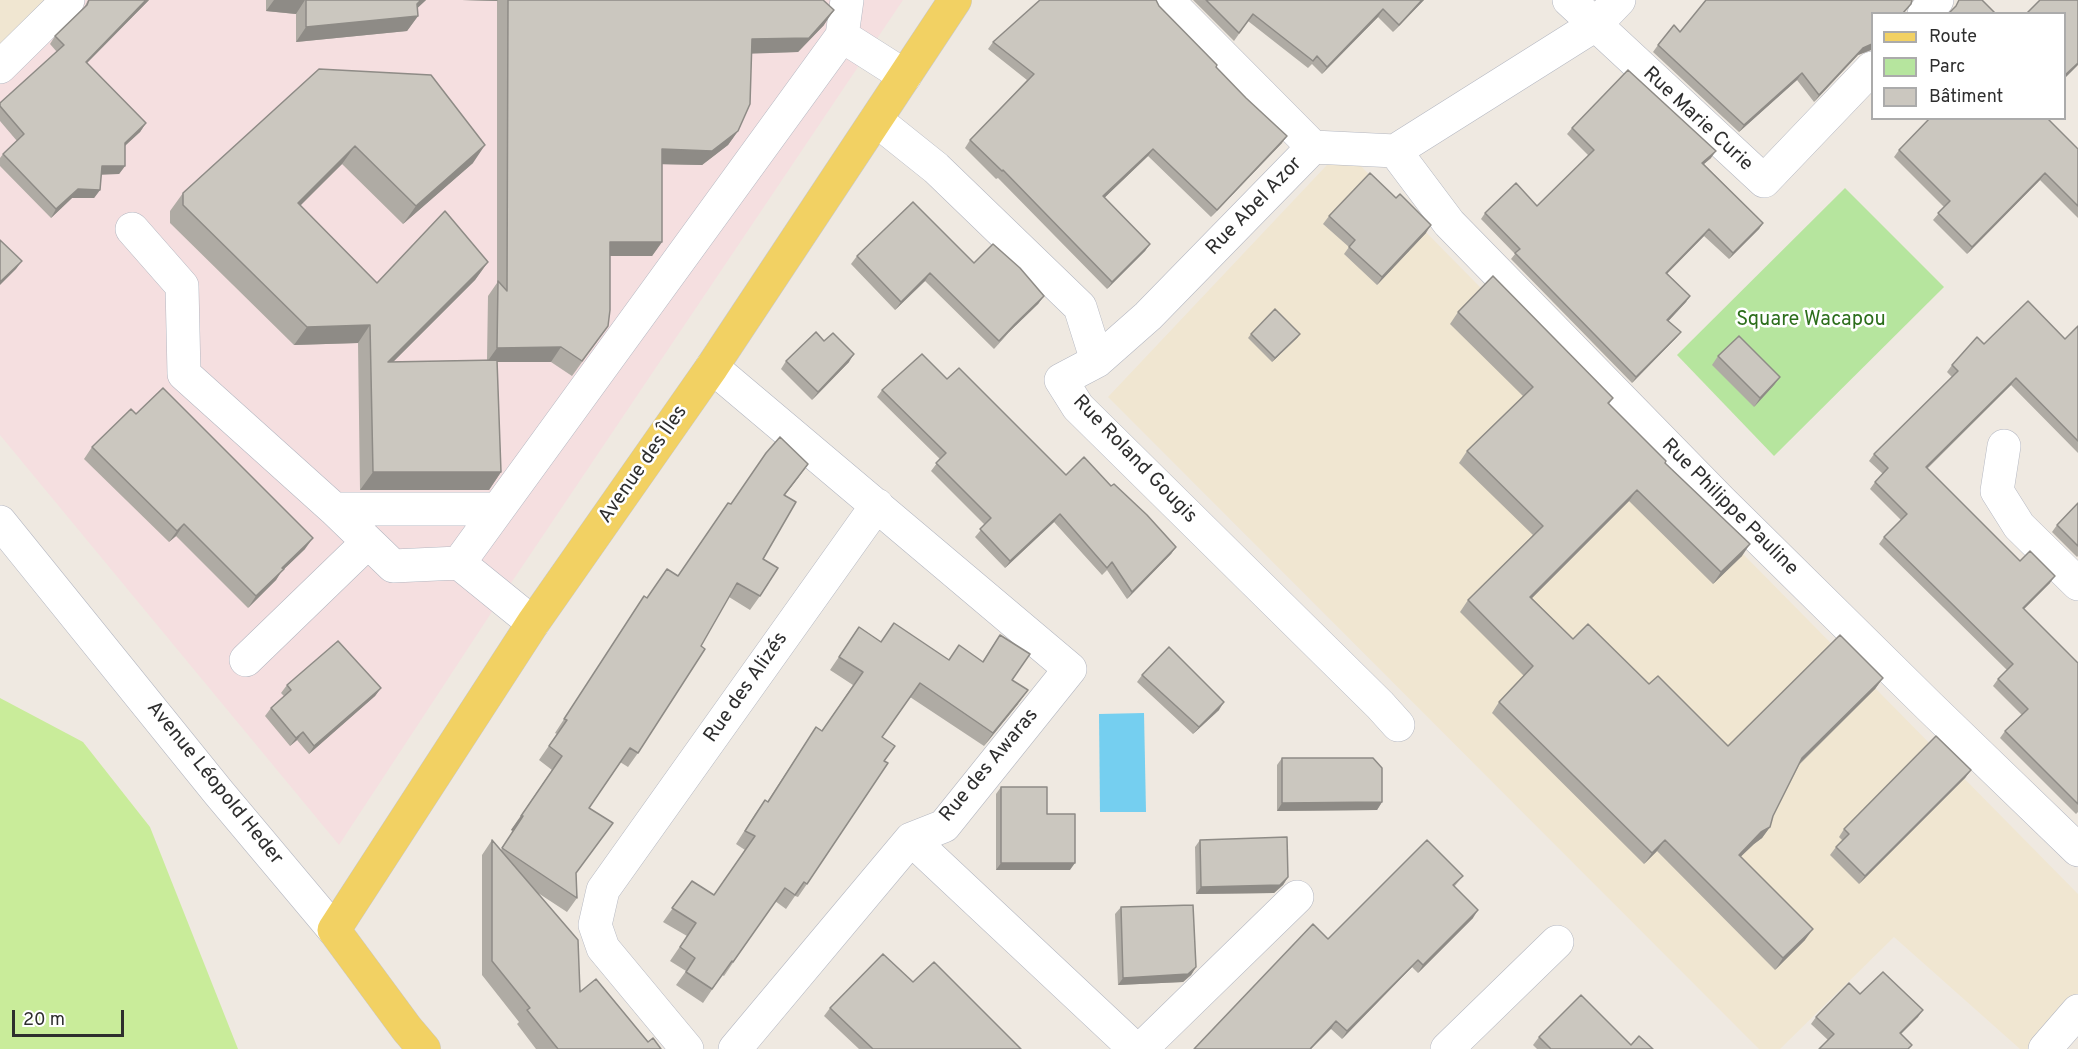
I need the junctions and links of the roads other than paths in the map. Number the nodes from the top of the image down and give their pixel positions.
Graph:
1 (68, 0) edge
2 (847, 0) edge
3 (954, 0) edge
4 (1167, 0) edge
5 (1569, 0) edge
6 (1619, 0) edge
7 (1937, 0) edge
8 (1926, 12) edge
9 (1595, 25) junction
10 (842, 36) junction
11 (0, 67) edge
12 (1871, 69) edge
13 (905, 76) junction
14 (876, 120) junction
15 (1313, 147) junction
16 (1395, 151) junction
17 (132, 229) dead end
18 (1096, 361) junction
19 (712, 367) junction
20 (2004, 446) dead end
21 (877, 505) junction
22 (334, 509) junction
23 (497, 509) junction
24 (0, 522) edge
25 (368, 542) junction
26 (459, 563) junction
27 (2078, 584) edge
28 (533, 623) junction
29 (246, 660) dead end
30 (1398, 725) dead end
31 (911, 839) junction
32 (2078, 850) edge
33 (1297, 897) dead end
34 (334, 930) junction
35 (1557, 942) dead end
36 (2078, 1011) edge
37 (424, 1049) edge
38 (687, 1049) edge
39 (735, 1049) edge
40 (1135, 1049) edge
41 (1141, 1049) edge
42 (1447, 1049) edge
43 (2045, 1049) edge

1 - 11 street
2 - 10 street
3 - 13 main road, Avenue des Îles
4 - 15 street
5 - 9 street
6 - 9 street
7 - 8 street
9 - 12 street, Rue Marie Curie
9 - 16 street
10 - 13 street
10 - 23 street
13 - 14 main road, Avenue des Îles
14 - 18 street
14 - 19 main road, Avenue des Îles
15 - 16 street, Rue Abel Azor
15 - 18 street, Rue Abel Azor
16 - 32 street, Rue Philippe Pauline
17 - 22 street
18 - 30 street, Rue Roland Gougis
19 - 21 street
19 - 28 main road, Avenue des Îles
20 - 27 street
21 - 31 street, Rue des Awaras
21 - 38 street, Rue des Alizés
22 - 23 street
22 - 25 street
23 - 26 street
24 - 34 street, Avenue Léopold Heder
25 - 26 street
25 - 29 street
26 - 28 street
28 - 34 main road, Avenue des Îles
31 - 39 street
31 - 40 street
33 - 41 street
34 - 37 main road, Avenue Léopold Heder
35 - 42 street
36 - 43 street

